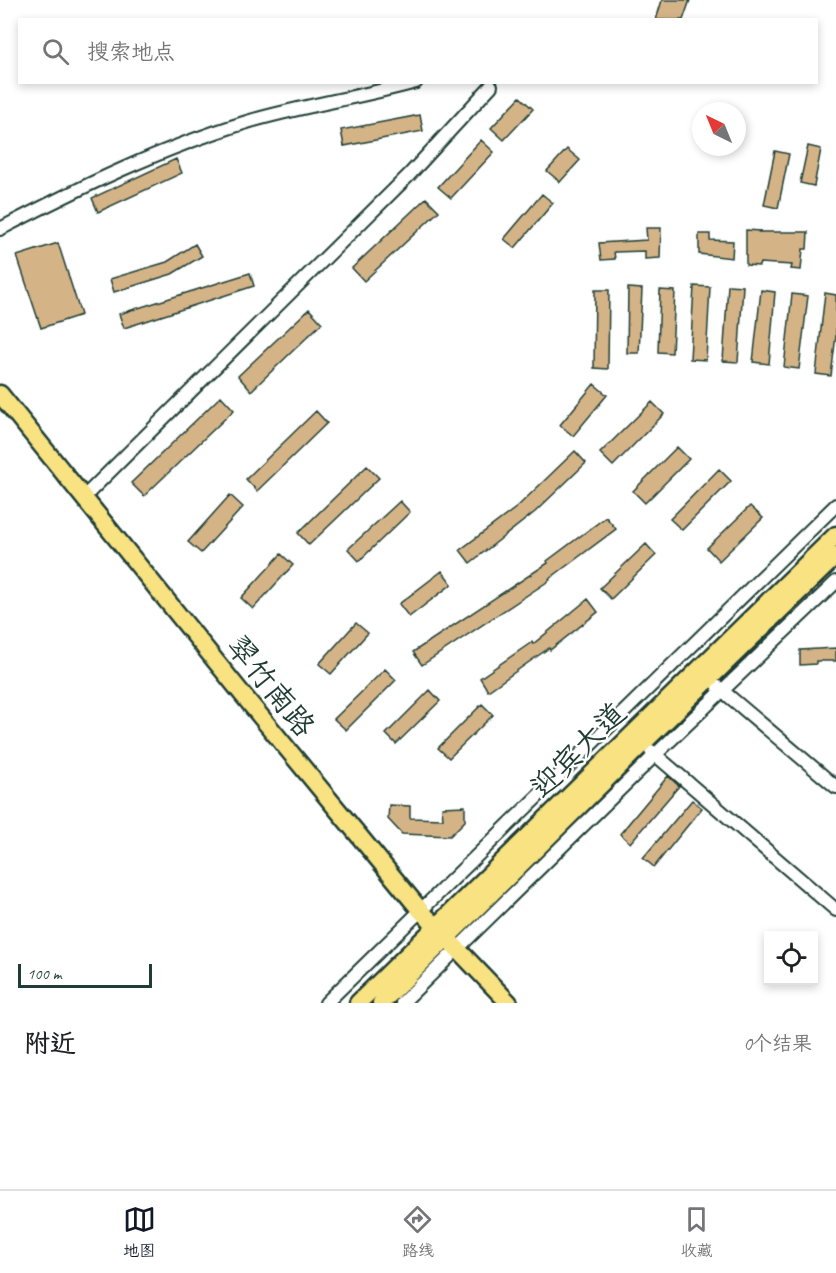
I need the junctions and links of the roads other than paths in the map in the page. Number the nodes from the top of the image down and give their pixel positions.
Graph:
1 (408, 84) edge
2 (491, 86) dead end
3 (0, 229) edge
4 (0, 394) edge
5 (0, 408) edge
6 (84, 498) junction
7 (836, 505) edge
8 (836, 536) edge
9 (836, 556) edge
10 (836, 582) edge
11 (704, 674) junction
12 (723, 690) junction
13 (638, 738) junction
14 (655, 755) junction
15 (836, 787) edge
16 (836, 910) edge
17 (418, 915) junction
18 (443, 941) junction
19 (326, 1003) edge
20 (358, 1003) edge
21 (381, 1003) edge
22 (402, 1003) edge
23 (497, 1003) edge
24 (509, 1003) edge

1 - 3 street
2 - 6 street
4 - 6 main road, 翠竹南路
5 - 17 main road, 翠竹南路
6 - 17 main road, 翠竹南路
7 - 17 street
8 - 11 main road, 迎宾大道
9 - 11 main road, 迎宾大道
10 - 12 street
11 - 12 street
11 - 13 main road, 迎宾大道
12 - 14 street
12 - 15 street
13 - 14 street
13 - 18 main road, 迎宾大道
14 - 16 street
14 - 18 street
17 - 18 main road, 翠竹南路
17 - 19 street
18 - 20 main road, 迎宾大道
18 - 21 main road, 迎宾大道
18 - 22 street
18 - 23 main road, 翠竹南路
18 - 24 main road, 翠竹南路

